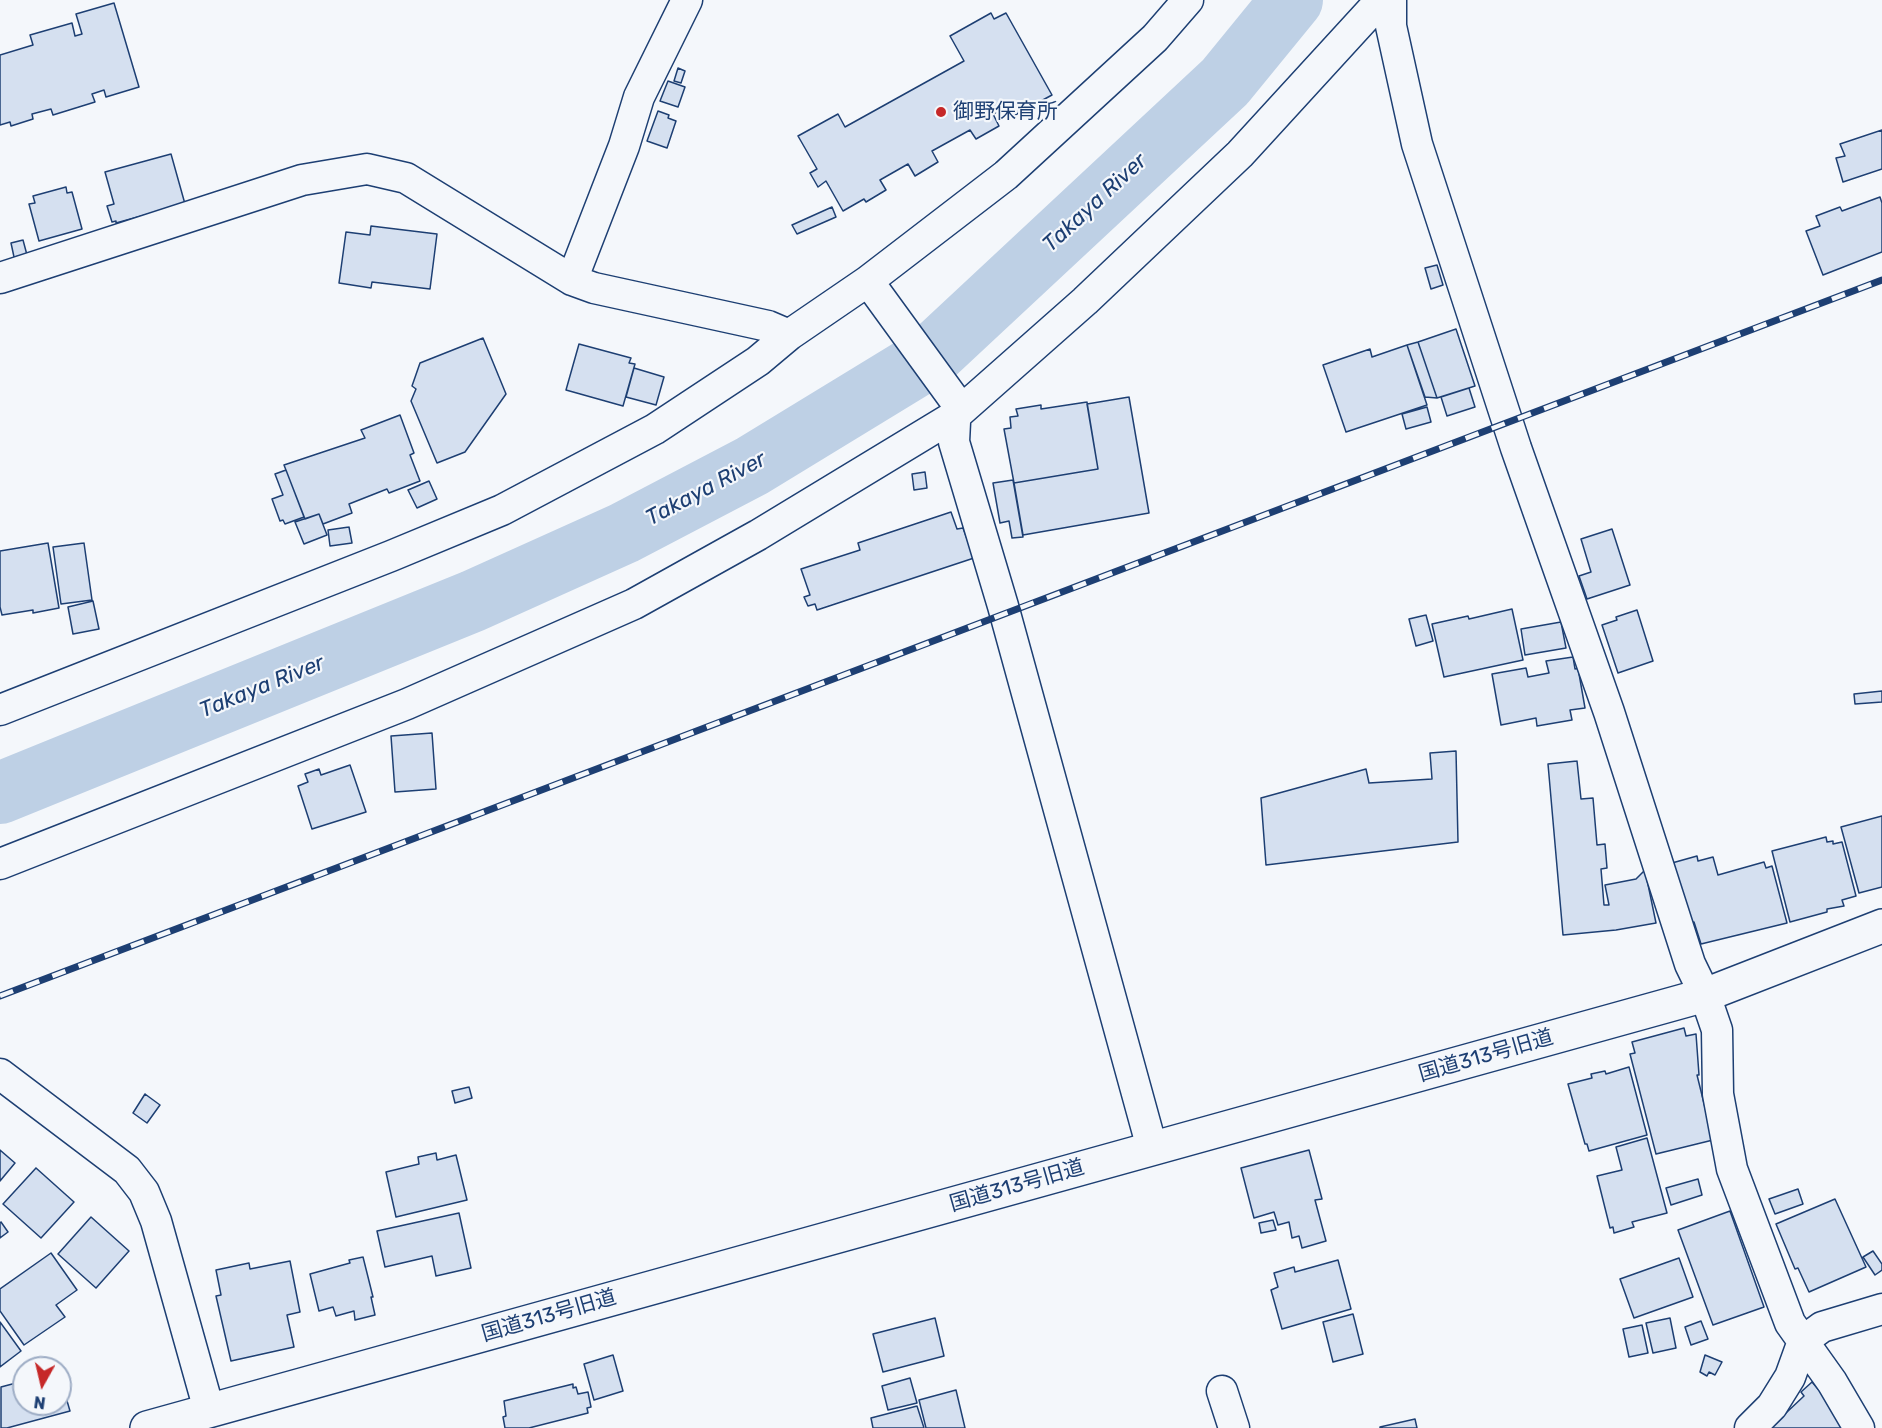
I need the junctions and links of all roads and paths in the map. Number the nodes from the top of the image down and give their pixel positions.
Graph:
1 (687, 0) edge
2 (1188, 0) edge
3 (1381, 0) edge
4 (1390, 0) edge
5 (0, 278) edge
6 (572, 280) junction
7 (871, 285) junction
8 (789, 335) junction
9 (954, 405) junction
10 (0, 710) edge
11 (0, 864) edge
12 (1882, 926) edge
13 (1705, 995) junction
14 (0, 1074) edge
15 (1152, 1148) junction
16 (1882, 1309) edge
17 (1803, 1341) junction
18 (1222, 1390) dead end
19 (209, 1410) junction
20 (147, 1428) edge
21 (1233, 1428) edge
22 (1750, 1428) edge
23 (1859, 1428) edge

1 - 6 street
2 - 7 street
3 - 9 street
4 - 13 street
5 - 6 street
6 - 8 street
7 - 8 street
7 - 9 street
8 - 10 street
9 - 11 street
9 - 15 street
12 - 13 street, 国道313号旧道
13 - 15 street, 国道313号旧道
13 - 17 street
14 - 19 street
15 - 19 street, 国道313号旧道
16 - 17 street
17 - 22 street
17 - 23 street
18 - 21 street
19 - 20 street, 国道313号旧道

